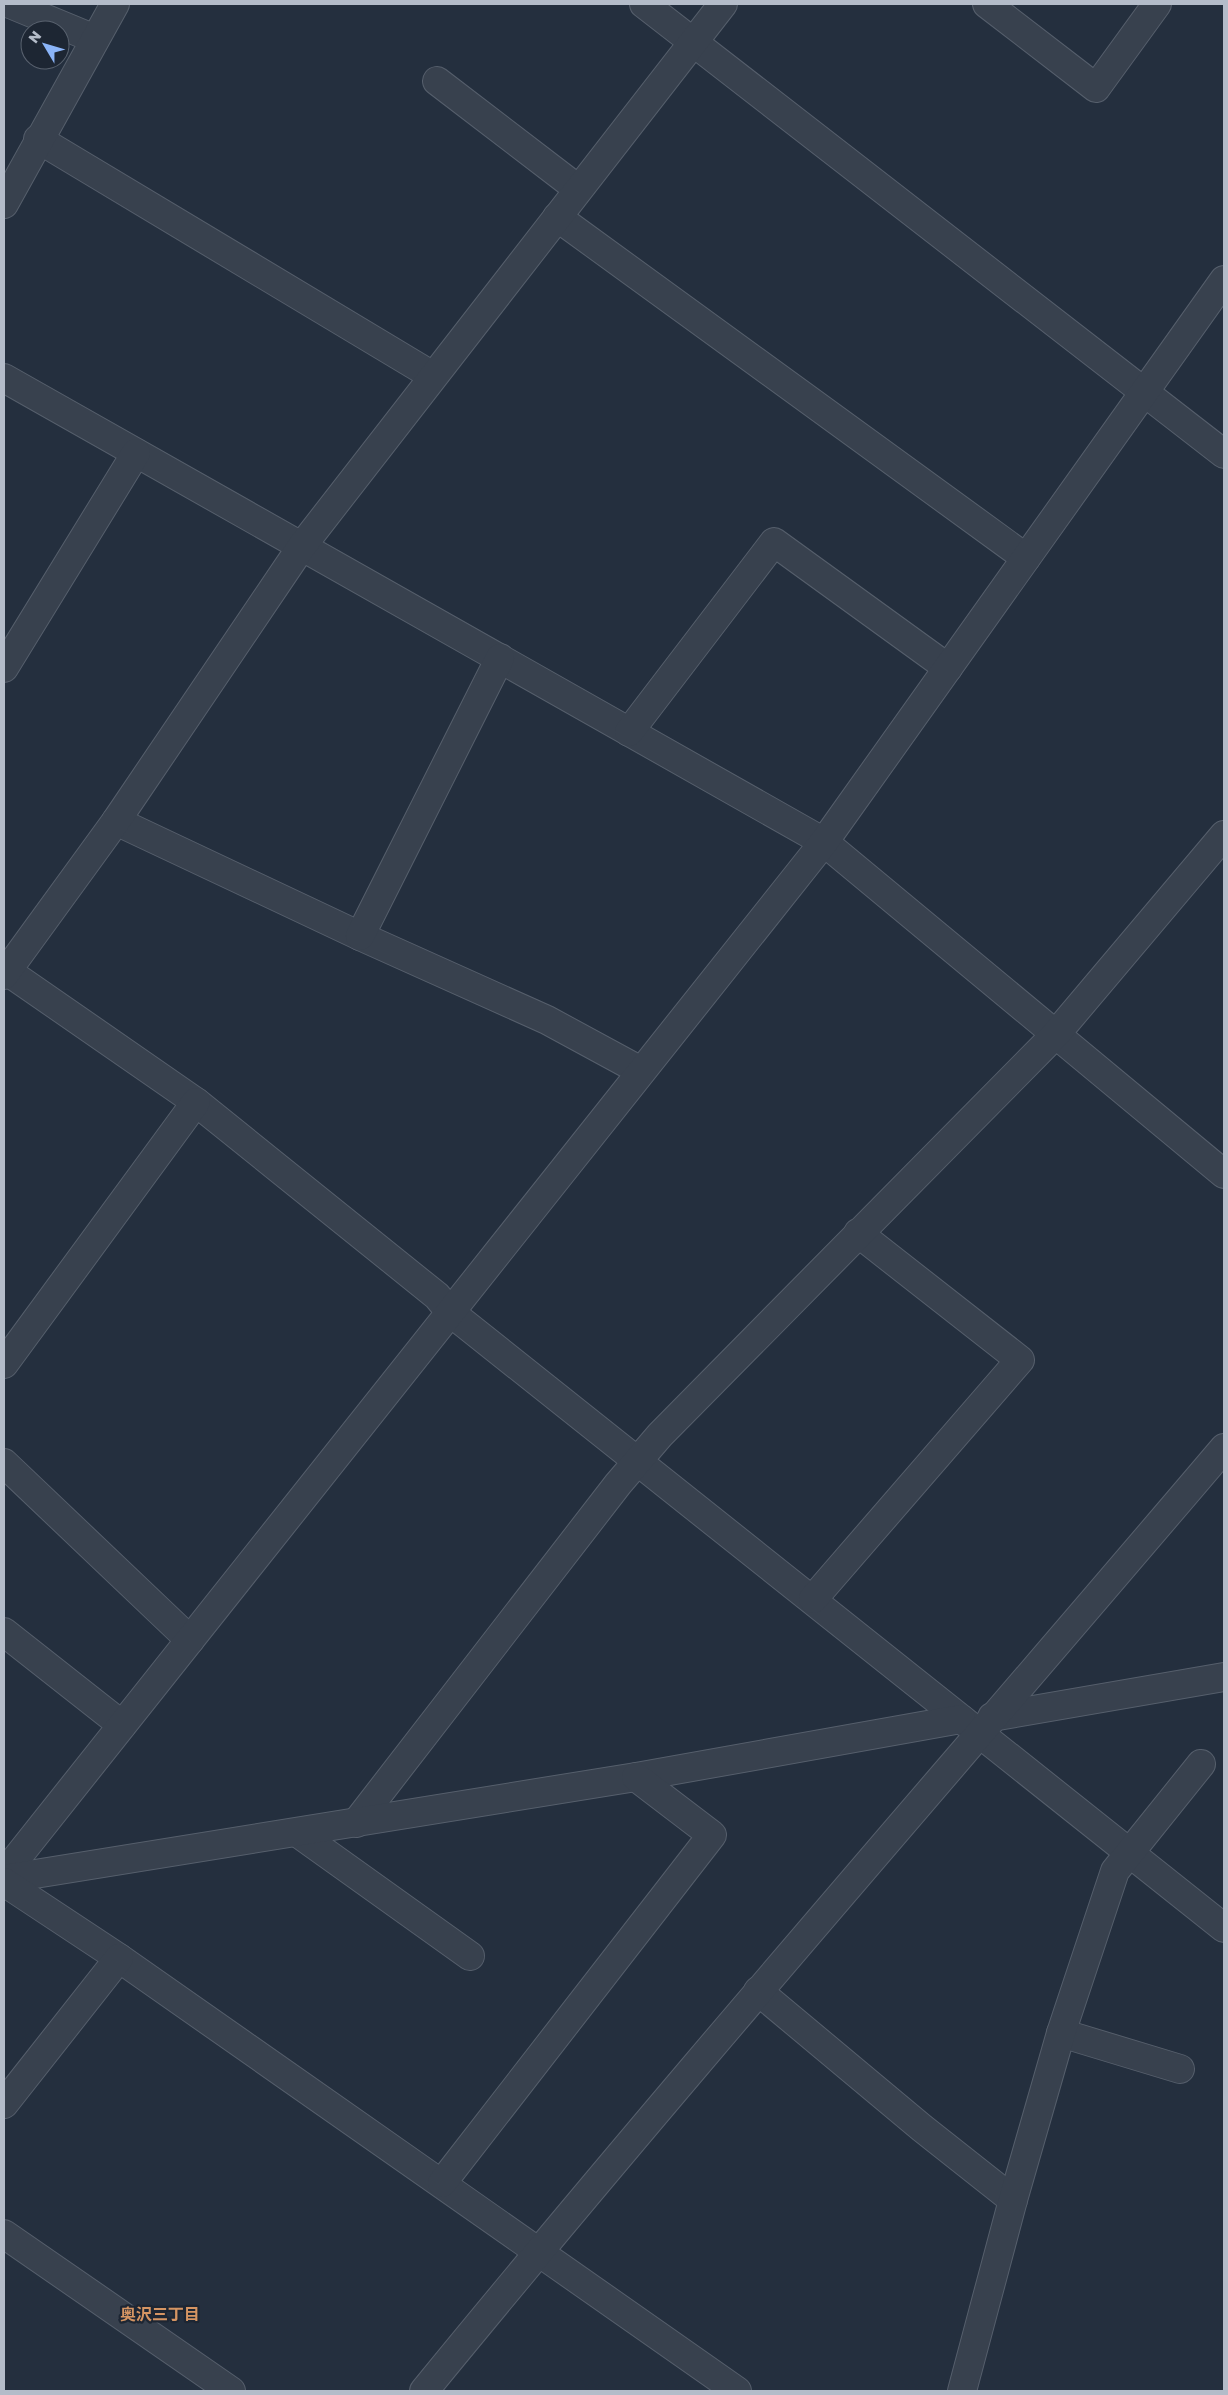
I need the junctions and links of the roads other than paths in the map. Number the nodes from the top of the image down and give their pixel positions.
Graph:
1 (10, 4) edge
2 (115, 4) edge
3 (644, 4) edge
4 (723, 4) edge
5 (987, 4) edge
6 (1156, 4) edge
7 (95, 39) junction
8 (694, 40) junction
9 (437, 81) dead end
10 (38, 139) junction
11 (578, 188) junction
12 (4, 204) edge
13 (557, 217) junction
14 (1224, 280) edge
15 (432, 376) junction
16 (4, 378) edge
17 (1144, 392) junction
18 (136, 453) junction
19 (1224, 454) edge
20 (302, 546) junction
21 (1026, 558) junction
22 (500, 658) junction
23 (4, 668) edge
24 (948, 668) junction
25 (629, 732) junction
26 (116, 821) junction
27 (1224, 835) edge
28 (824, 842) junction
29 (360, 936) junction
30 (5, 973) edge
31 (1056, 1034) junction
32 (641, 1071) junction
33 (196, 1102) junction
34 (1224, 1174) edge
35 (858, 1233) junction
36 (450, 1312) junction
37 (4, 1364) edge
38 (1224, 1448) edge
39 (636, 1462) junction
40 (4, 1463) edge
41 (813, 1599) junction
42 (4, 1632) edge
43 (190, 1640) junction
44 (1224, 1677) edge
45 (978, 1723) junction
46 (122, 1725) junction
47 (1201, 1764) dead end
48 (636, 1777) junction
49 (356, 1823) junction
50 (298, 1833) junction
51 (1131, 1853) junction
52 (4, 1874) edge
53 (4, 1880) edge
54 (1224, 1928) edge
55 (470, 1956) dead end
56 (119, 1958) junction
57 (758, 1991) junction
58 (1061, 2033) junction
59 (1180, 2069) dead end
60 (4, 2104) edge
61 (442, 2183) junction
62 (1013, 2200) junction
63 (4, 2234) edge
64 (539, 2251) junction
65 (231, 2391) edge
66 (424, 2391) edge
67 (737, 2391) edge
68 (962, 2391) edge

1 - 7 street
2 - 7 street
3 - 8 street
4 - 8 street
5 - 6 street
7 - 10 street
8 - 11 street
8 - 17 street
9 - 11 street
10 - 12 street
10 - 15 street
11 - 13 street
13 - 15 street
13 - 21 street
14 - 17 street
15 - 20 street
16 - 18 street
17 - 19 street
17 - 21 street
18 - 20 street
18 - 23 street
20 - 22 street
20 - 26 street
21 - 24 street
22 - 25 street
22 - 29 street
24 - 25 street
24 - 28 street
25 - 28 street
26 - 29 street
26 - 30 street
27 - 31 street
28 - 31 street
28 - 32 street
29 - 32 street
30 - 33 street
31 - 34 street
31 - 35 street
32 - 36 street
33 - 36 street
33 - 37 street
35 - 39 street
35 - 41 street
36 - 39 street
36 - 43 street
38 - 45 street
39 - 41 street
39 - 49 street
40 - 43 street
41 - 45 street
42 - 46 street
43 - 46 street
44 - 45 street
45 - 48 street
45 - 51 street
45 - 57 street
46 - 52 street
47 - 51 street
48 - 49 street
48 - 61 street
49 - 50 street
50 - 53 street
50 - 55 street
51 - 54 street
51 - 58 street
53 - 56 street
56 - 60 street
56 - 61 street
57 - 62 street
57 - 64 street
58 - 59 street
58 - 62 street
61 - 64 street
62 - 68 street
63 - 65 street
64 - 66 street
64 - 67 street

